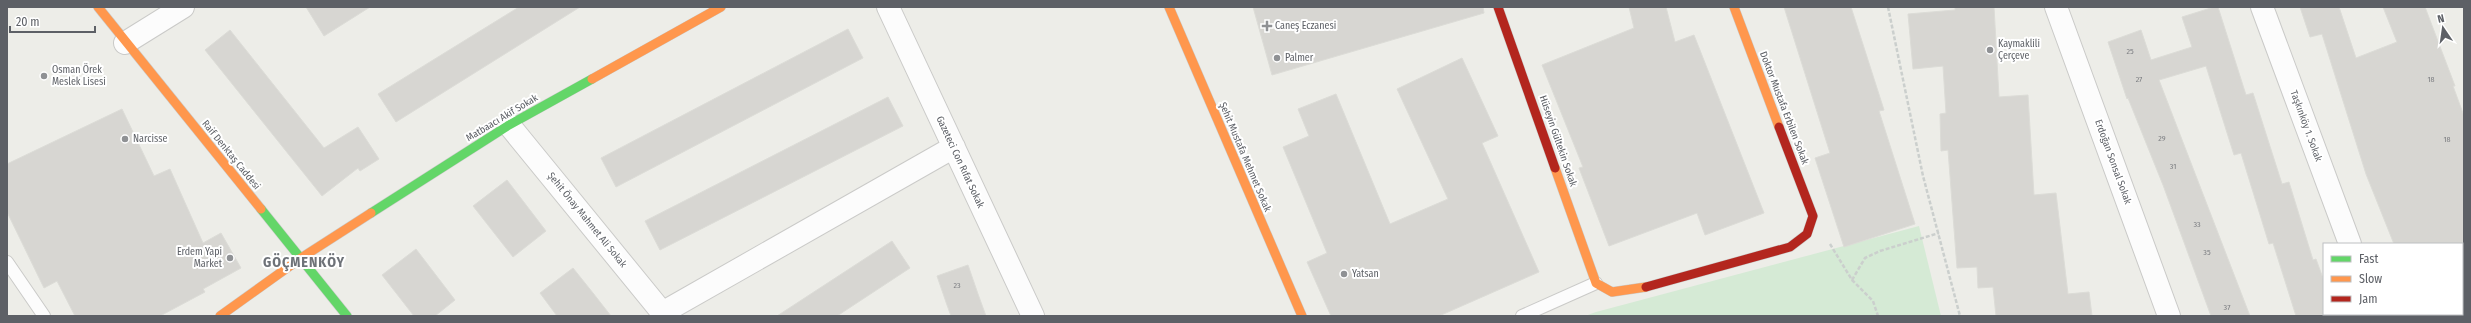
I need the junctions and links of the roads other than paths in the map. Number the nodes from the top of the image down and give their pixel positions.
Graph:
1 (98, 7) edge
2 (182, 7) edge
3 (721, 7) edge
4 (888, 7) edge
5 (1169, 7) edge
6 (1498, 7) edge
7 (1734, 7) edge
8 (2056, 7) edge
9 (2262, 7) edge
10 (125, 43) junction
11 (509, 125) junction
12 (954, 147) junction
13 (2350, 243) edge
14 (301, 258) junction
15 (7, 262) edge
16 (1596, 283) junction
17 (664, 314) edge
18 (44, 316) edge
19 (220, 316) edge
20 (347, 316) edge
21 (1033, 316) edge
22 (1302, 316) edge
23 (1522, 316) edge
24 (2169, 316) edge

1 - 10 street, Raif Denktaş Caddesi
2 - 10 street
3 - 11 street, Matbaacı Akif Sokak
4 - 12 street, Gazeteci Con Rıfat Sokak
5 - 22 street, Şehit Mustafa Mehmet Sokak
6 - 16 street, Hüseyin Gültekin Sokak
7 - 16 street, Doktor Mustafa Erbilen Sokak
8 - 24 street, Erdoğan Sonsal Sokak
9 - 13 street, Taşkınköy 1. Sokak
10 - 14 street, Raif Denktaş Caddesi
11 - 14 street, Matbaacı Akif Sokak
11 - 17 street, Şehit Önay Mahmet Ali Sokak
12 - 17 street
12 - 21 street, Gazeteci Con Rıfat Sokak
14 - 19 street, Matbaacı Akif Sokak
14 - 20 street, Raif Denktaş Caddesi
15 - 18 lane
16 - 23 lane

